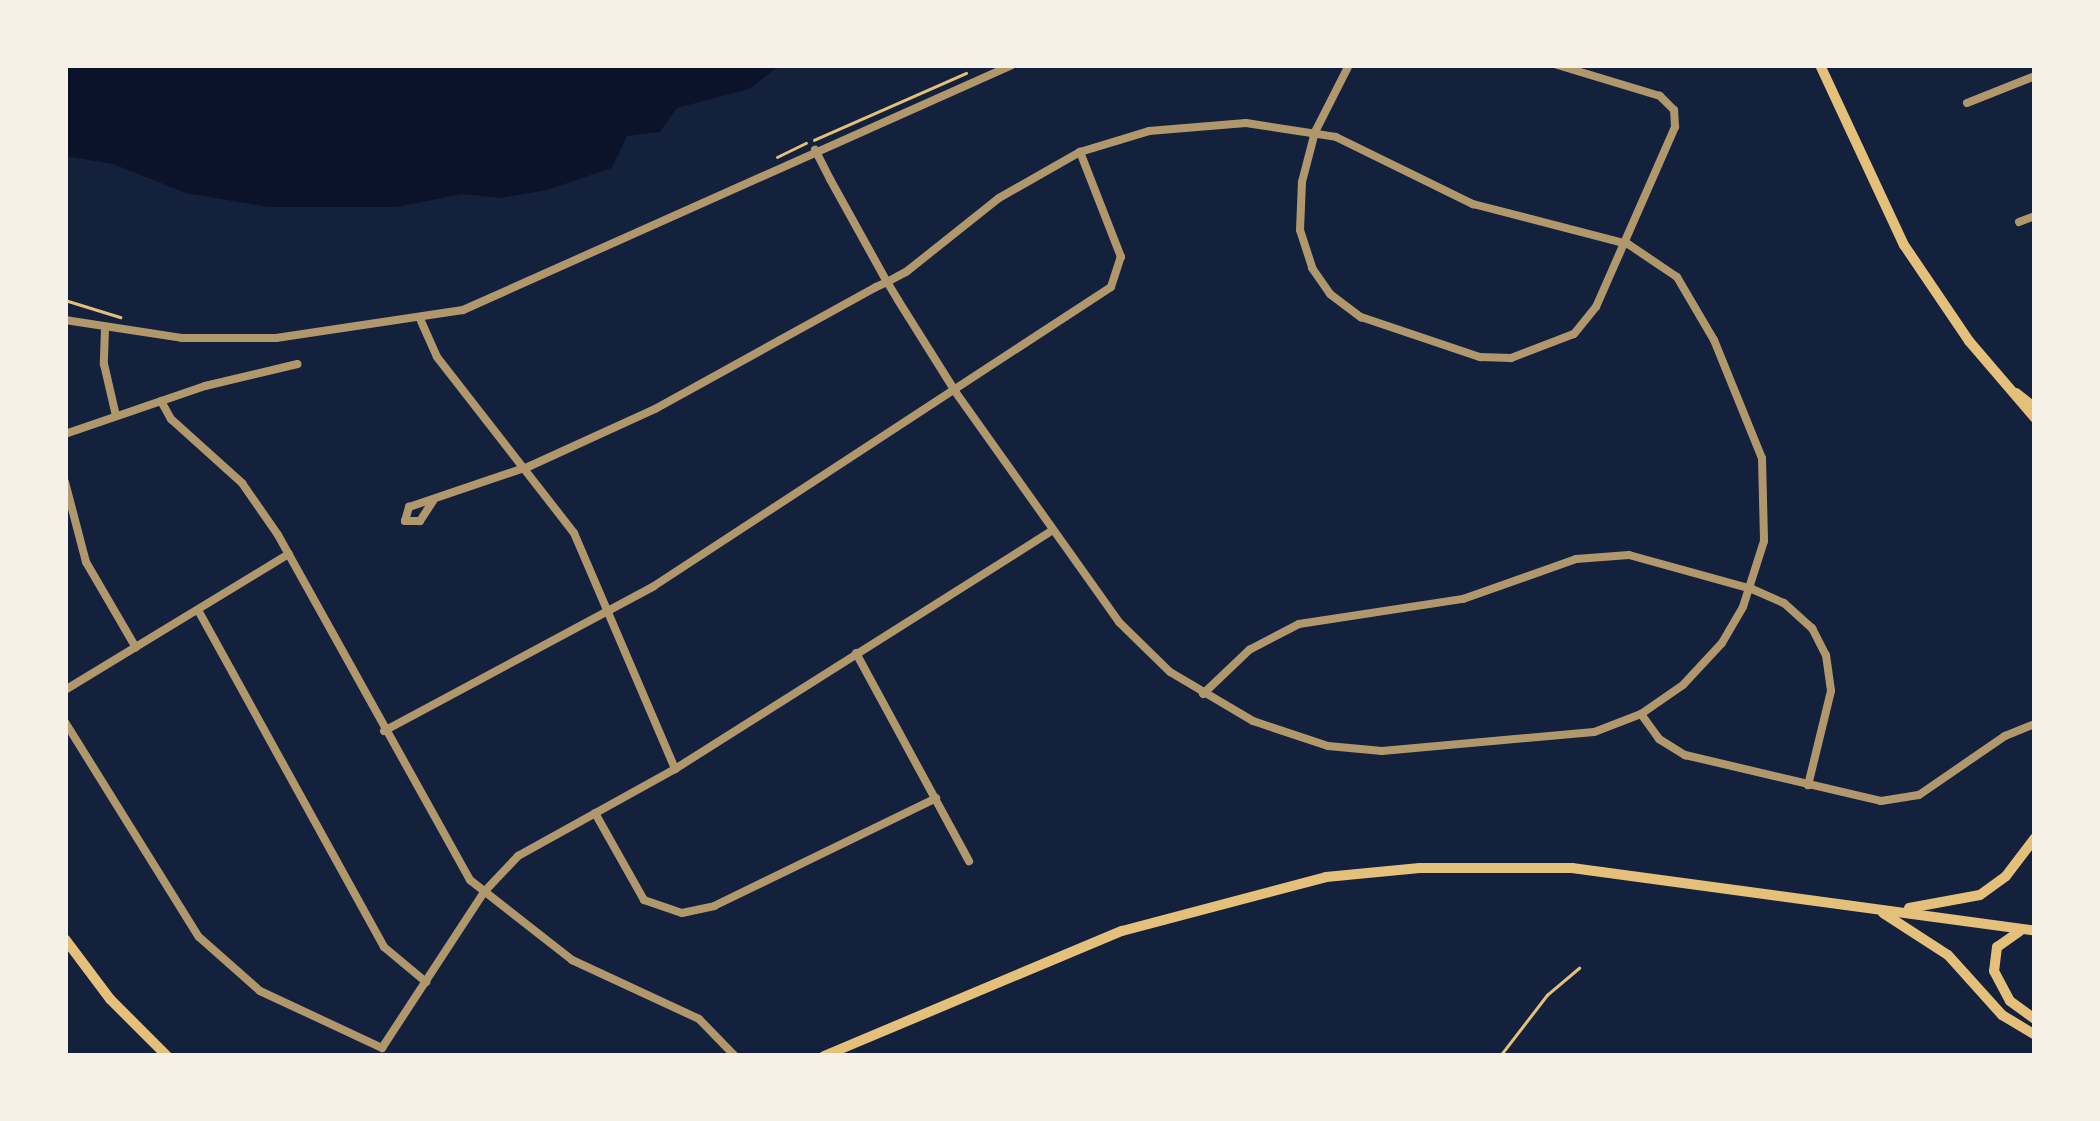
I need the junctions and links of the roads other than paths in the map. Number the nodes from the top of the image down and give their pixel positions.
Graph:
1 (1012, 65) edge
2 (1349, 65) edge
3 (1557, 65) edge
4 (1820, 65) edge
5 (1602, 70) edge
6 (2035, 76) edge
7 (1967, 103) dead end
8 (1316, 132) junction
9 (816, 150) junction
10 (1080, 152) junction
11 (2035, 216) edge
12 (2019, 222) dead end
13 (1628, 244) junction
14 (887, 282) junction
15 (65, 320) edge
16 (421, 320) junction
17 (105, 328) junction
18 (297, 364) dead end
19 (955, 390) junction
20 (2014, 392) junction
21 (161, 402) junction
22 (2035, 408) edge
23 (116, 416) junction
24 (2035, 418) edge
25 (65, 434) edge
26 (522, 468) junction
27 (65, 482) edge
28 (433, 501) dead end
29 (1051, 532) junction
30 (288, 554) junction
31 (1752, 589) junction
32 (198, 610) junction
33 (609, 612) junction
34 (136, 648) junction
35 (856, 653) junction
36 (65, 690) edge
37 (1203, 694) junction
38 (1642, 714) junction
39 (65, 722) edge
40 (2035, 724) edge
41 (384, 731) junction
42 (675, 769) junction
43 (1808, 784) junction
44 (936, 798) junction
45 (595, 813) junction
46 (2035, 838) edge
47 (969, 862) dead end
48 (484, 892) junction
49 (1863, 907) junction
50 (2031, 930) edge
51 (65, 939) edge
52 (426, 982) junction
53 (2035, 1018) edge
54 (2035, 1035) edge
55 (168, 1056) edge
56 (735, 1056) edge
57 (824, 1056) edge

1 - 9 street
2 - 8 street
3 - 5 street
4 - 20 main road
5 - 13 street
6 - 7 street
8 - 10 street
8 - 13 street
8 - 13 street
9 - 14 street
9 - 16 street
10 - 14 street
10 - 19 street
11 - 12 street
13 - 31 street
14 - 19 street
14 - 26 street
15 - 17 street
16 - 17 street
16 - 26 street
17 - 23 street
18 - 21 street
19 - 29 street
19 - 33 street
20 - 22 main road
20 - 24 main road
21 - 23 street
21 - 30 street
23 - 25 street
26 - 28 street
26 - 33 street
27 - 34 street
29 - 35 street
29 - 37 street
30 - 32 street
30 - 41 street
31 - 37 street
31 - 38 street
31 - 43 street
32 - 34 street
32 - 52 street
33 - 41 street
33 - 42 street
34 - 36 street
35 - 42 street
35 - 44 street
37 - 38 street
38 - 43 street
39 - 52 street
40 - 43 street
41 - 48 street
42 - 45 street
44 - 45 street
44 - 47 street
45 - 48 street
46 - 49 main road
48 - 52 street
48 - 56 street
49 - 50 main road
49 - 54 main road
49 - 57 main road
50 - 53 main road
51 - 55 main road

